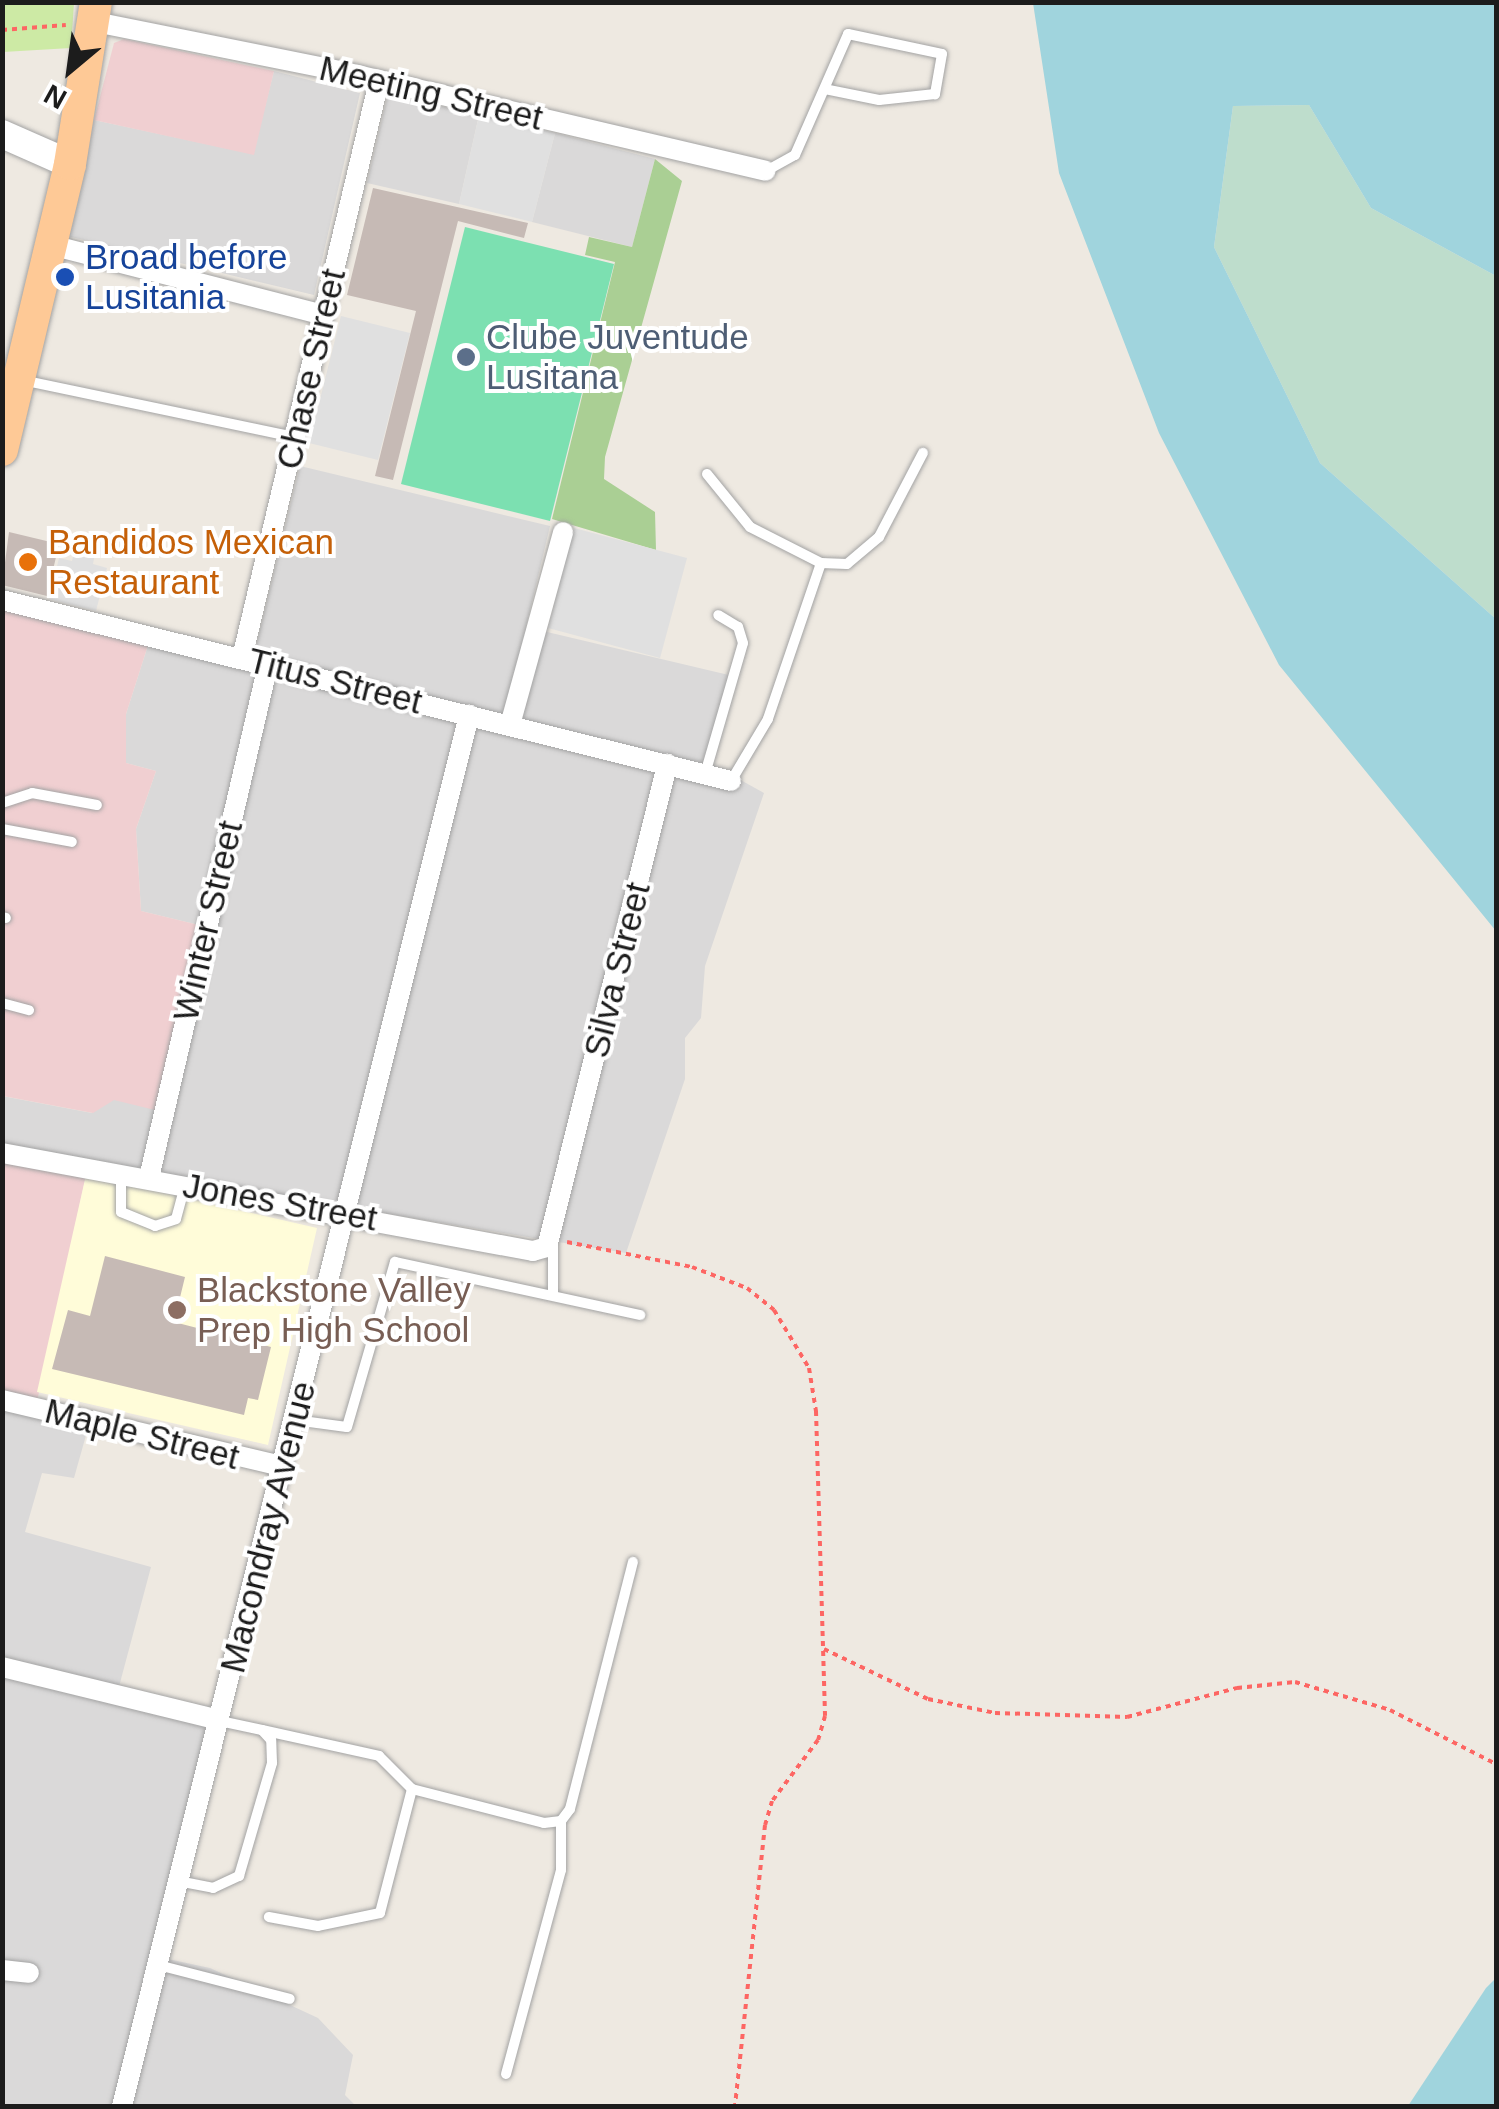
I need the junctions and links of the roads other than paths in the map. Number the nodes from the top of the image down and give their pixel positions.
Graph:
1 (96, 12) edge
2 (379, 80) junction
3 (824, 89) junction
4 (2, 134) edge
5 (70, 164) junction
6 (765, 172) joint
7 (50, 245) junction
8 (324, 316) junction
9 (20, 380) junction
10 (295, 437) junction
11 (2, 450) edge
12 (923, 454) dead end
13 (707, 474) dead end
14 (563, 532) dead end
15 (822, 563) junction
16 (2, 600) edge
17 (718, 615) dead end
18 (242, 658) junction
19 (268, 665) junction
20 (469, 715) junction
21 (510, 725) junction
22 (667, 764) junction
23 (704, 774) junction
24 (731, 782) joint
25 (2, 802) edge
26 (97, 806) dead end
27 (2, 829) edge
28 (72, 842) dead end
29 (2, 1003) edge
30 (29, 1010) dead end
31 (2, 1154) edge
32 (122, 1173) junction
33 (149, 1178) junction
34 (186, 1184) junction
35 (348, 1213) junction
36 (553, 1240) junction
37 (553, 1292) junction
38 (640, 1315) dead end
39 (2, 1400) edge
40 (294, 1420) junction
41 (282, 1466) junction
42 (633, 1562) dead end
43 (2, 1667) edge
44 (219, 1720) junction
45 (262, 1730) junction
46 (412, 1789) junction
47 (561, 1821) junction
48 (177, 1880) junction
49 (269, 1918) dead end
50 (157, 1965) junction
51 (2, 1970) edge
52 (29, 1973) dead end
53 (290, 1999) dead end
54 (506, 2074) dead end
55 (122, 2106) edge

1 - 2 street, Meeting Street
1 - 5 main road
2 - 6 street, Meeting Street
2 - 8 street, Chase Street
3 - 3 lane
3 - 6 lane
4 - 5 street
5 - 7 main road
7 - 8 street
7 - 9 main road
8 - 10 street, Chase Street
9 - 10 lane
9 - 11 main road
10 - 18 street, Chase Street
12 - 15 lane
13 - 15 lane
14 - 21 street
15 - 24 lane
16 - 18 street, Titus Street
17 - 23 lane
18 - 19 street, Titus Street
19 - 20 street, Titus Street
19 - 33 street, Winter Street
20 - 21 street, Titus Street
20 - 35 street, Macondray Avenue
21 - 22 street, Titus Street
22 - 23 street
22 - 36 street, Silva Street
23 - 24 street
25 - 26 lane
27 - 28 lane
29 - 30 lane
31 - 32 street, Jones Street
32 - 33 street, Jones Street
32 - 34 lane
33 - 34 street, Jones Street
34 - 35 street, Jones Street
35 - 36 street, Jones Street
35 - 40 street, Macondray Avenue
36 - 37 lane
37 - 38 lane
37 - 40 lane
39 - 41 street, Maple Street
40 - 41 street, Macondray Avenue
41 - 44 street, Macondray Avenue
42 - 47 lane
43 - 44 street
44 - 45 lane
44 - 48 street, Macondray Avenue
45 - 46 lane
45 - 48 lane
46 - 47 lane
46 - 49 lane
47 - 54 lane
48 - 50 street, Macondray Avenue
50 - 53 lane
50 - 55 street, Macondray Avenue
51 - 52 street

